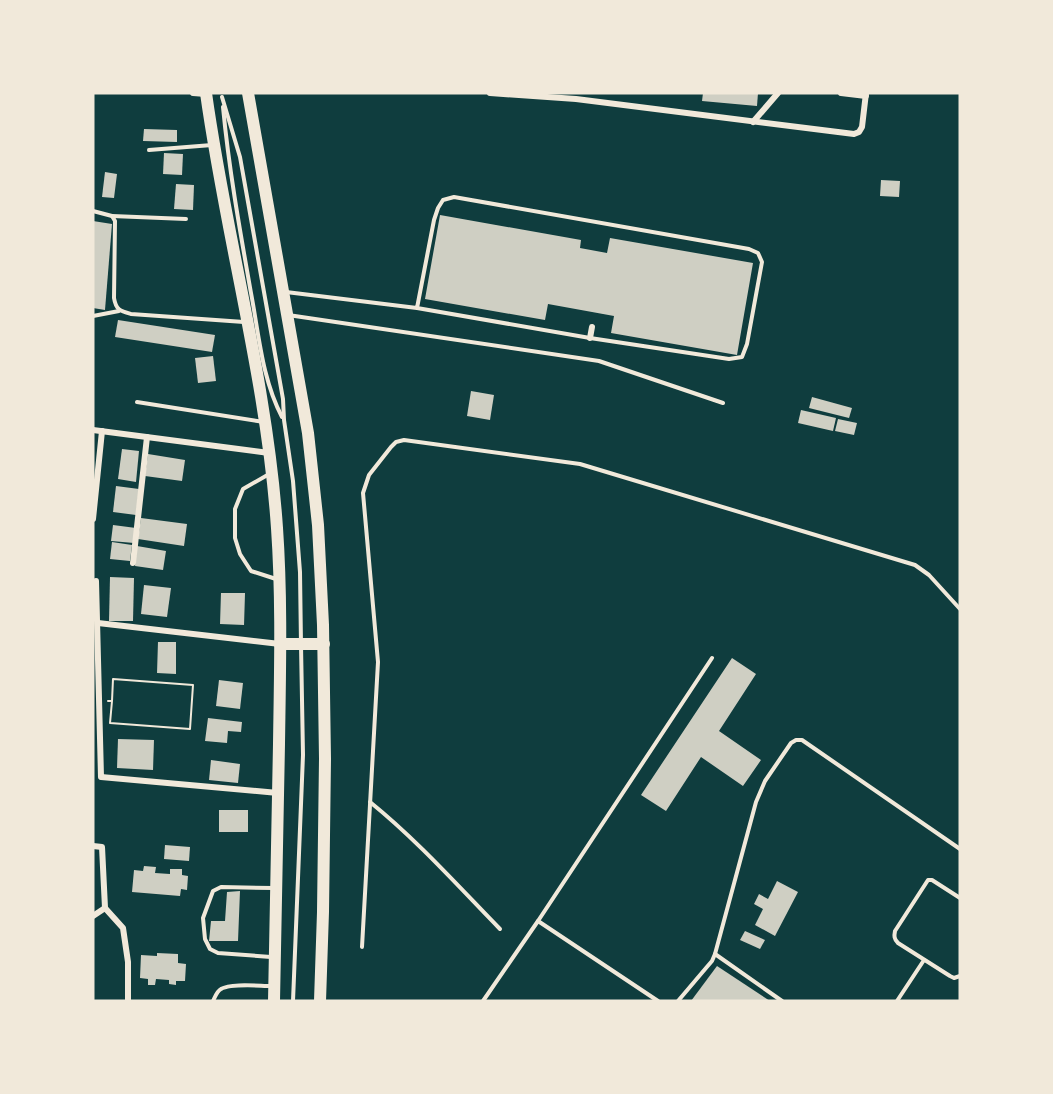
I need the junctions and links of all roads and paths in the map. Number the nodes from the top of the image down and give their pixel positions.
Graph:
1 (193, 93) edge
2 (206, 93) edge
3 (248, 93) edge
4 (490, 93) edge
5 (778, 93) edge
6 (841, 93) edge
7 (866, 94) edge
8 (222, 95) edge
9 (576, 96) edge
10 (753, 122) junction
11 (213, 145) junction
12 (149, 150) dead end
13 (93, 212) edge
14 (112, 216) junction
15 (186, 219) dead end
16 (284, 291) junction
17 (417, 308) junction
18 (119, 311) junction
19 (288, 315) junction
20 (93, 316) edge
21 (248, 322) junction
22 (592, 327) dead end
23 (590, 338) junction
24 (137, 402) dead end
25 (723, 403) dead end
26 (284, 420) junction
27 (265, 422) junction
28 (93, 430) edge
29 (102, 431) junction
30 (147, 437) junction
31 (269, 453) junction
32 (271, 473) junction
33 (93, 519) edge
34 (133, 563) dead end
35 (279, 580) junction
36 (96, 582) dead end
37 (960, 609) edge
38 (98, 623) junction
39 (280, 644) junction
40 (324, 644) junction
41 (301, 645) junction
42 (712, 658) dead end
43 (100, 701) junction
44 (112, 701) junction
45 (278, 793) junction
46 (370, 802) junction
47 (93, 846) edge
48 (960, 849) edge
49 (276, 888) junction
50 (960, 898) edge
51 (105, 908) junction
52 (93, 916) edge
53 (538, 921) junction
54 (500, 929) dead end
55 (362, 947) dead end
56 (715, 954) junction
57 (275, 957) junction
58 (924, 960) junction
59 (960, 976) edge
60 (274, 986) junction
61 (128, 1001) edge
62 (213, 1001) edge
63 (274, 1001) edge
64 (293, 1001) edge
65 (320, 1001) edge
66 (483, 1001) edge
67 (658, 1001) edge
68 (678, 1001) edge
69 (782, 1001) edge
70 (897, 1001) edge

1 - 2 street
2 - 11 highway
3 - 16 highway
4 - 9 street
5 - 10 street
6 - 7 street
7 - 10 street
8 - 26 lane
8 - 26 lane
9 - 10 street
11 - 12 lane
11 - 21 highway
13 - 14 lane
14 - 15 lane
14 - 18 lane
16 - 17 lane
16 - 19 highway
17 - 23 lane
17 - 23 lane
18 - 20 lane
18 - 21 lane
19 - 25 lane
19 - 40 highway
21 - 27 highway
22 - 23 street
24 - 27 lane
26 - 41 lane
27 - 31 highway
28 - 29 street
29 - 30 street
29 - 33 street
30 - 31 street
30 - 34 street
31 - 32 highway
32 - 35 highway
32 - 35 lane
35 - 39 highway
36 - 38 street
37 - 46 lane
38 - 39 street
38 - 43 street
39 - 41 highway
39 - 45 highway
40 - 41 highway
40 - 65 highway
41 - 64 lane
42 - 53 lane
43 - 44 path
43 - 45 street
44 - 44 path
45 - 49 highway
46 - 54 lane
46 - 55 lane
47 - 51 street
48 - 56 lane
49 - 57 highway
49 - 57 lane
50 - 58 lane
51 - 52 street
51 - 61 street
53 - 66 lane
53 - 67 lane
56 - 68 lane
56 - 69 lane
57 - 60 highway
58 - 59 lane
58 - 70 lane
60 - 62 lane
60 - 63 highway

